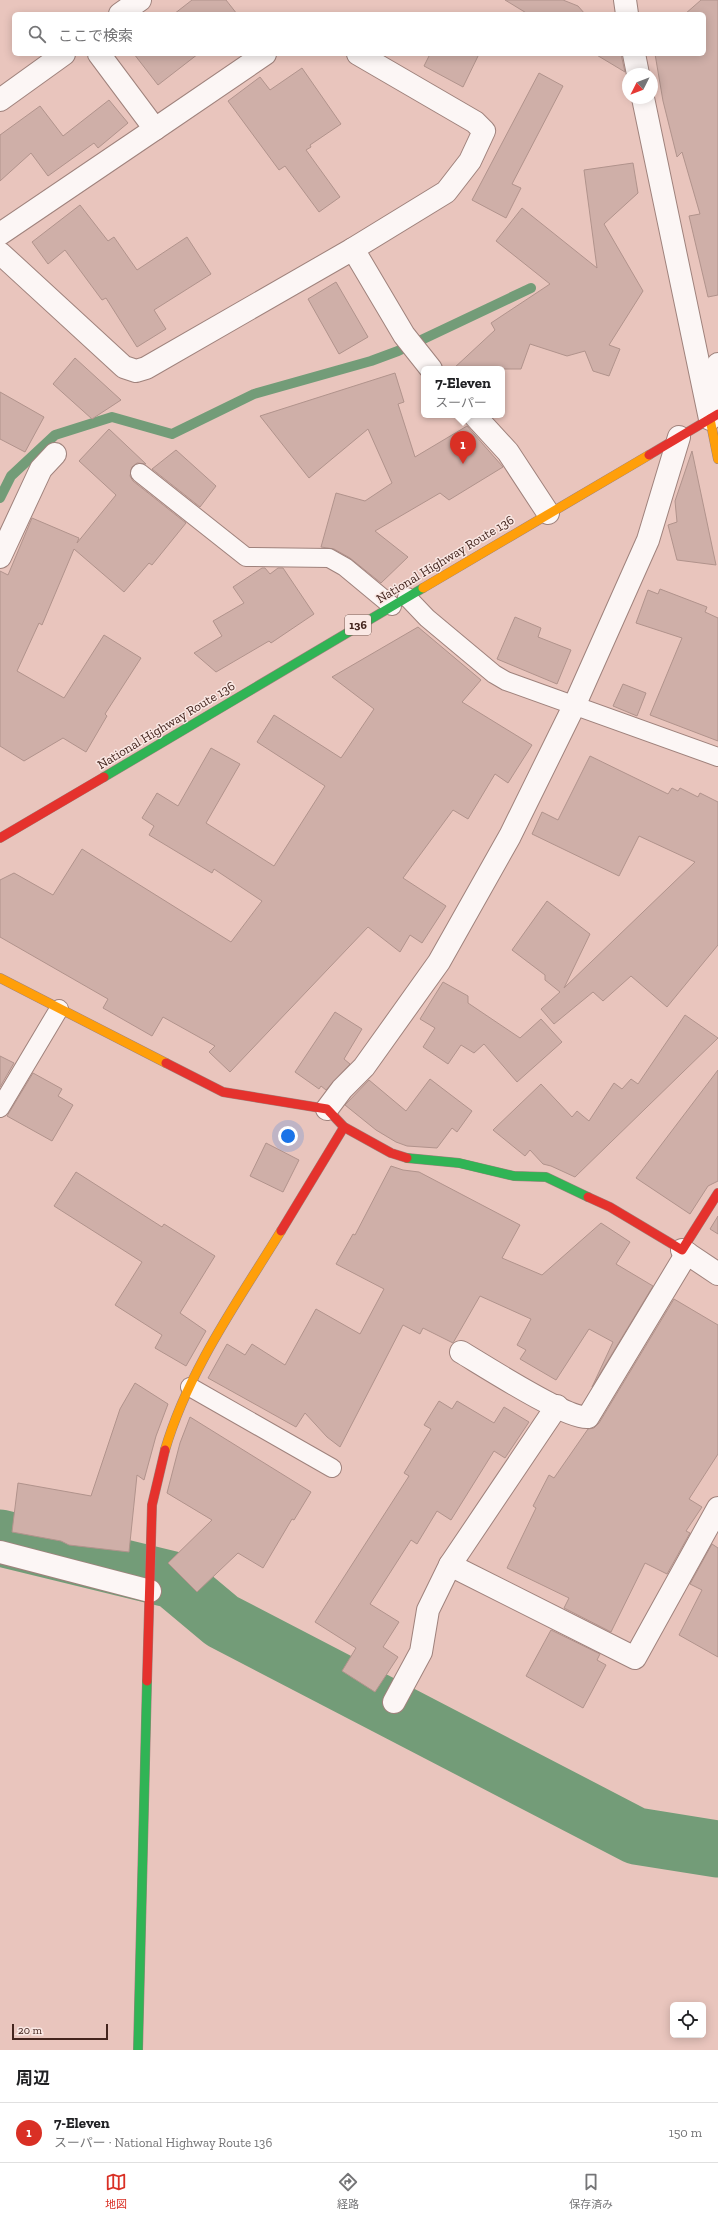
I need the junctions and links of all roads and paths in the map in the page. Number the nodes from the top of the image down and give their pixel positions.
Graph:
1 (140, 0) edge
2 (625, 0) edge
3 (123, 12) edge
4 (627, 12) edge
5 (61, 56) edge
6 (100, 56) edge
7 (263, 56) edge
8 (361, 56) edge
9 (634, 56) edge
10 (637, 68) edge
11 (0, 100) edge
12 (644, 104) edge
13 (155, 130) junction
14 (0, 234) edge
15 (353, 249) junction
16 (0, 252) edge
17 (718, 364) edge
18 (429, 366) edge
19 (714, 417) edge
20 (477, 418) edge
21 (679, 437) junction
22 (55, 454) dead end
23 (718, 459) edge
24 (140, 473) dead end
25 (548, 513) junction
26 (0, 557) edge
27 (399, 601) junction
28 (575, 704) junction
29 (718, 757) edge
30 (0, 838) edge
31 (0, 978) edge
32 (59, 1009) junction
33 (0, 1108) edge
34 (327, 1109) junction
35 (344, 1127) junction
36 (718, 1193) edge
37 (685, 1251) junction
38 (718, 1274) edge
39 (461, 1352) dead end
40 (190, 1387) junction
41 (557, 1406) junction
42 (332, 1468) dead end
43 (718, 1508) edge
44 (0, 1552) edge
45 (450, 1565) junction
46 (150, 1591) junction
47 (394, 1702) dead end
48 (138, 2050) edge

1 - 3 street
2 - 4 street
5 - 11 street
6 - 13 street
7 - 13 street
8 - 15 street
9 - 10 street
12 - 19 street
13 - 14 street
15 - 16 street
15 - 18 street
17 - 19 street
19 - 21 main road, National Highway Route 136 / 136
19 - 23 main road
20 - 25 street
21 - 25 main road, National Highway Route 136 / 136
21 - 28 street
22 - 26 street
24 - 27 lane
25 - 27 main road, National Highway Route 136 / 136
27 - 28 lane
27 - 30 main road, National Highway Route 136 / 136
28 - 29 lane
28 - 34 street
31 - 32 main road
32 - 33 lane
32 - 34 main road
34 - 35 main road
35 - 37 main road
35 - 40 main road
36 - 37 main road
37 - 38 street
37 - 41 street
39 - 41 street
40 - 42 lane
40 - 46 main road
41 - 45 street
43 - 45 street
44 - 46 street
45 - 47 street
46 - 48 main road

